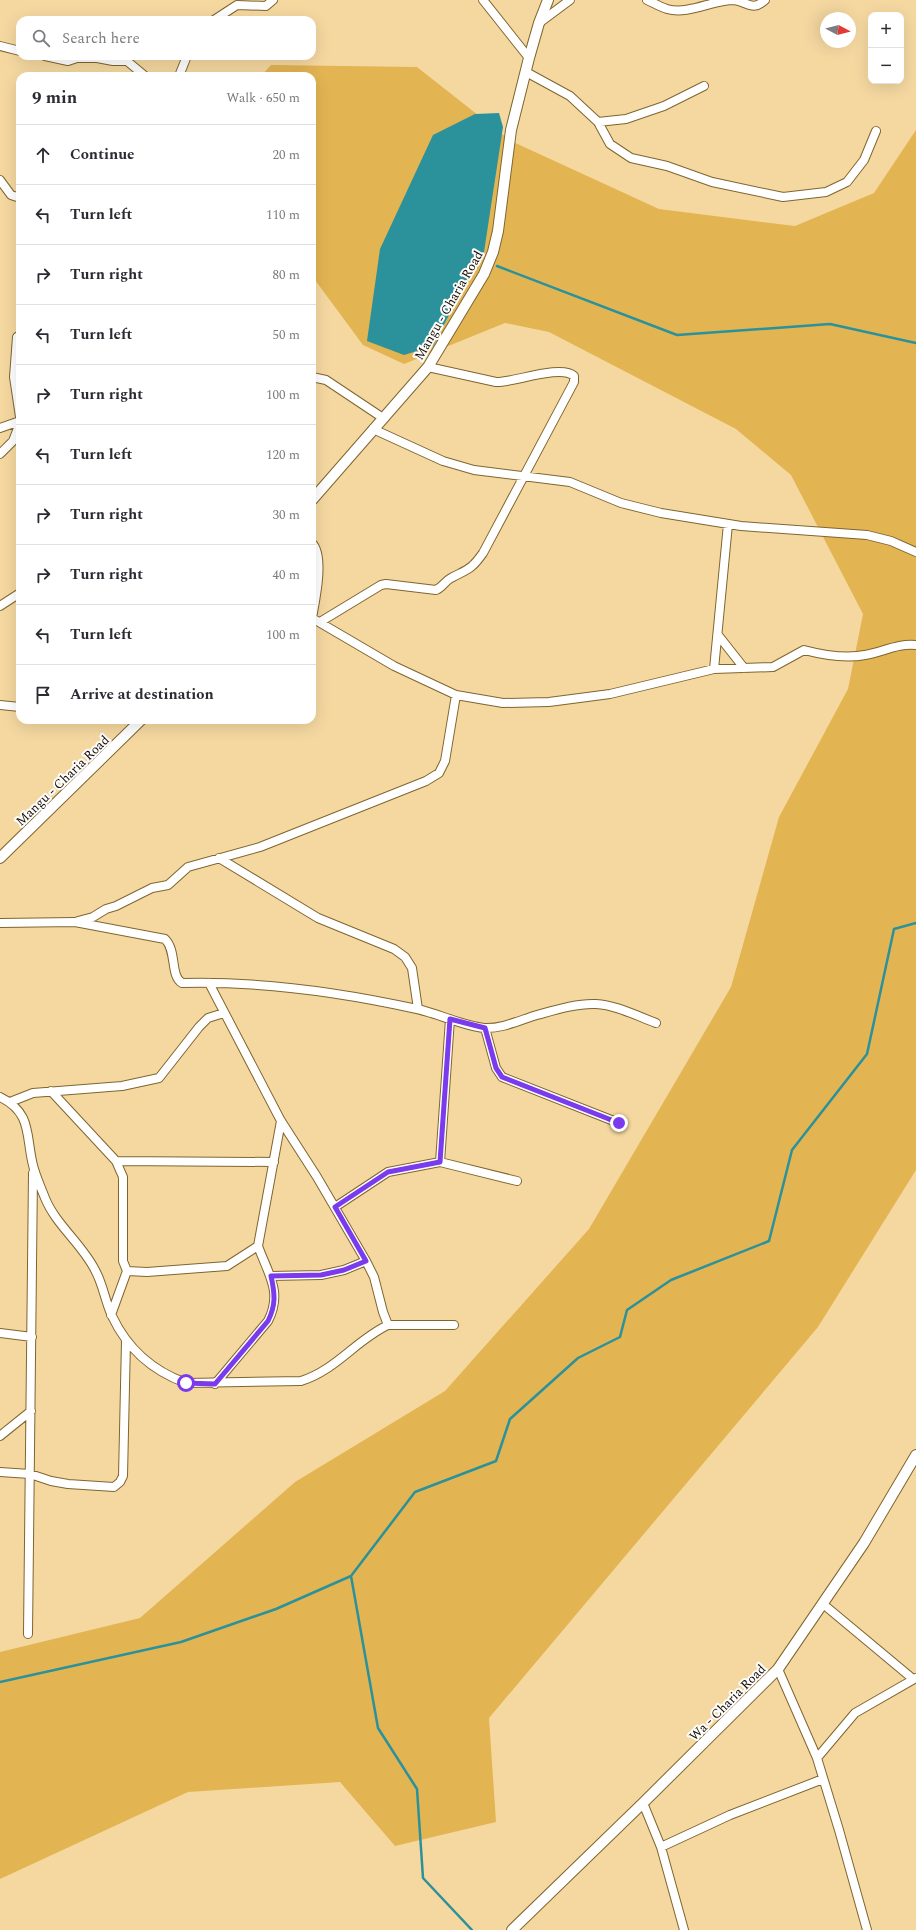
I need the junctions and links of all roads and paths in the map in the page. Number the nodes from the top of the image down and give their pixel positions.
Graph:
1 (274, 0) edge
2 (483, 0) edge
3 (548, 0) edge
4 (570, 0) edge
5 (647, 0) edge
6 (765, 0) edge
7 (220, 16) edge
8 (539, 23) junction
9 (0, 46) edge
10 (16, 49) edge
11 (529, 58) junction
12 (108, 60) edge
13 (185, 60) edge
14 (140, 72) edge
15 (181, 72) edge
16 (526, 72) junction
17 (704, 86) dead end
18 (598, 122) junction
19 (876, 131) dead end
20 (0, 180) edge
21 (16, 197) edge
22 (16, 350) edge
23 (428, 367) junction
24 (316, 378) edge
25 (16, 389) edge
26 (383, 418) junction
27 (16, 423) edge
28 (0, 428) edge
29 (373, 429) junction
30 (16, 433) edge
31 (0, 454) edge
32 (523, 475) junction
33 (316, 495) edge
34 (728, 524) junction
35 (316, 547) edge
36 (916, 552) edge
37 (16, 596) edge
38 (316, 598) edge
39 (0, 606) edge
40 (316, 620) edge
41 (320, 622) junction
42 (718, 635) junction
43 (916, 645) edge
44 (744, 668) junction
45 (714, 669) junction
46 (456, 696) junction
47 (0, 705) edge
48 (16, 707) edge
49 (137, 724) edge
50 (0, 858) edge
51 (219, 858) junction
52 (76, 922) junction
53 (0, 923) edge
54 (209, 983) junction
55 (418, 1009) junction
56 (224, 1013) junction
57 (450, 1019) junction
58 (656, 1024) dead end
59 (485, 1028) junction
60 (51, 1091) junction
61 (0, 1097) edge
62 (10, 1102) junction
63 (282, 1121) junction
64 (619, 1123) dead end
65 (116, 1162) junction
66 (274, 1162) junction
67 (440, 1162) junction
68 (34, 1169) junction
69 (517, 1181) dead end
70 (335, 1207) junction
71 (258, 1246) junction
72 (366, 1261) junction
73 (128, 1271) junction
74 (271, 1276) junction
75 (111, 1315) junction
76 (388, 1325) junction
77 (454, 1325) dead end
78 (0, 1333) edge
79 (32, 1337) junction
80 (126, 1340) junction
81 (215, 1384) junction
82 (31, 1411) junction
83 (0, 1436) edge
84 (916, 1456) edge
85 (0, 1472) edge
86 (30, 1474) junction
87 (822, 1604) junction
88 (28, 1634) dead end
89 (778, 1669) junction
90 (915, 1679) edge
91 (817, 1758) junction
92 (823, 1779) junction
93 (643, 1803) junction
94 (661, 1847) junction
95 (512, 1930) edge
96 (684, 1930) edge
97 (867, 1930) edge

1 - 7 street
2 - 11 street
3 - 8 street, Mangu - Charia Road
4 - 8 street
5 - 6 street
8 - 11 street, Mangu - Charia Road
9 - 10 street
11 - 16 street, Mangu - Charia Road
12 - 14 street
13 - 15 street
16 - 18 street
16 - 23 street, Mangu - Charia Road
17 - 18 street
18 - 19 street
20 - 21 street
22 - 25 street
23 - 26 street, Mangu - Charia Road
23 - 32 street
24 - 26 street
26 - 29 street, Mangu - Charia Road
27 - 28 street
29 - 32 street
29 - 33 street, Mangu - Charia Road
30 - 31 street
32 - 34 street
32 - 41 street
34 - 36 street
34 - 42 street
35 - 38 street
37 - 39 street
40 - 41 street
41 - 46 street
42 - 44 street
42 - 45 street
43 - 44 street
44 - 45 street
45 - 46 street
46 - 51 street
47 - 48 street
49 - 50 street, Mangu - Charia Road
51 - 52 street
51 - 55 street
52 - 53 street
52 - 54 street
54 - 55 street
54 - 56 street
55 - 57 street
56 - 60 street
56 - 63 street
57 - 59 street
57 - 67 street
58 - 59 street
59 - 64 street
60 - 62 street
60 - 65 street
61 - 62 street
62 - 68 street
63 - 66 street
63 - 70 street
65 - 66 street
65 - 73 street
66 - 71 street
67 - 69 street
67 - 70 street
68 - 75 street
68 - 79 street
70 - 72 street
71 - 73 street
71 - 74 street
72 - 74 street
72 - 76 street
73 - 75 street
74 - 81 street
75 - 80 street
76 - 77 street
76 - 81 street
78 - 79 street
79 - 82 street
80 - 81 street
80 - 86 street
82 - 83 street
82 - 86 street
84 - 87 street, Wa - Charia Road
85 - 86 street
86 - 88 street
87 - 89 street, Wa - Charia Road
87 - 90 street
89 - 91 street
89 - 93 street, Wa - Charia Road
90 - 91 street
91 - 92 street
92 - 94 street
92 - 97 street
93 - 94 street
93 - 95 street, Wa - Charia Road
94 - 96 street

